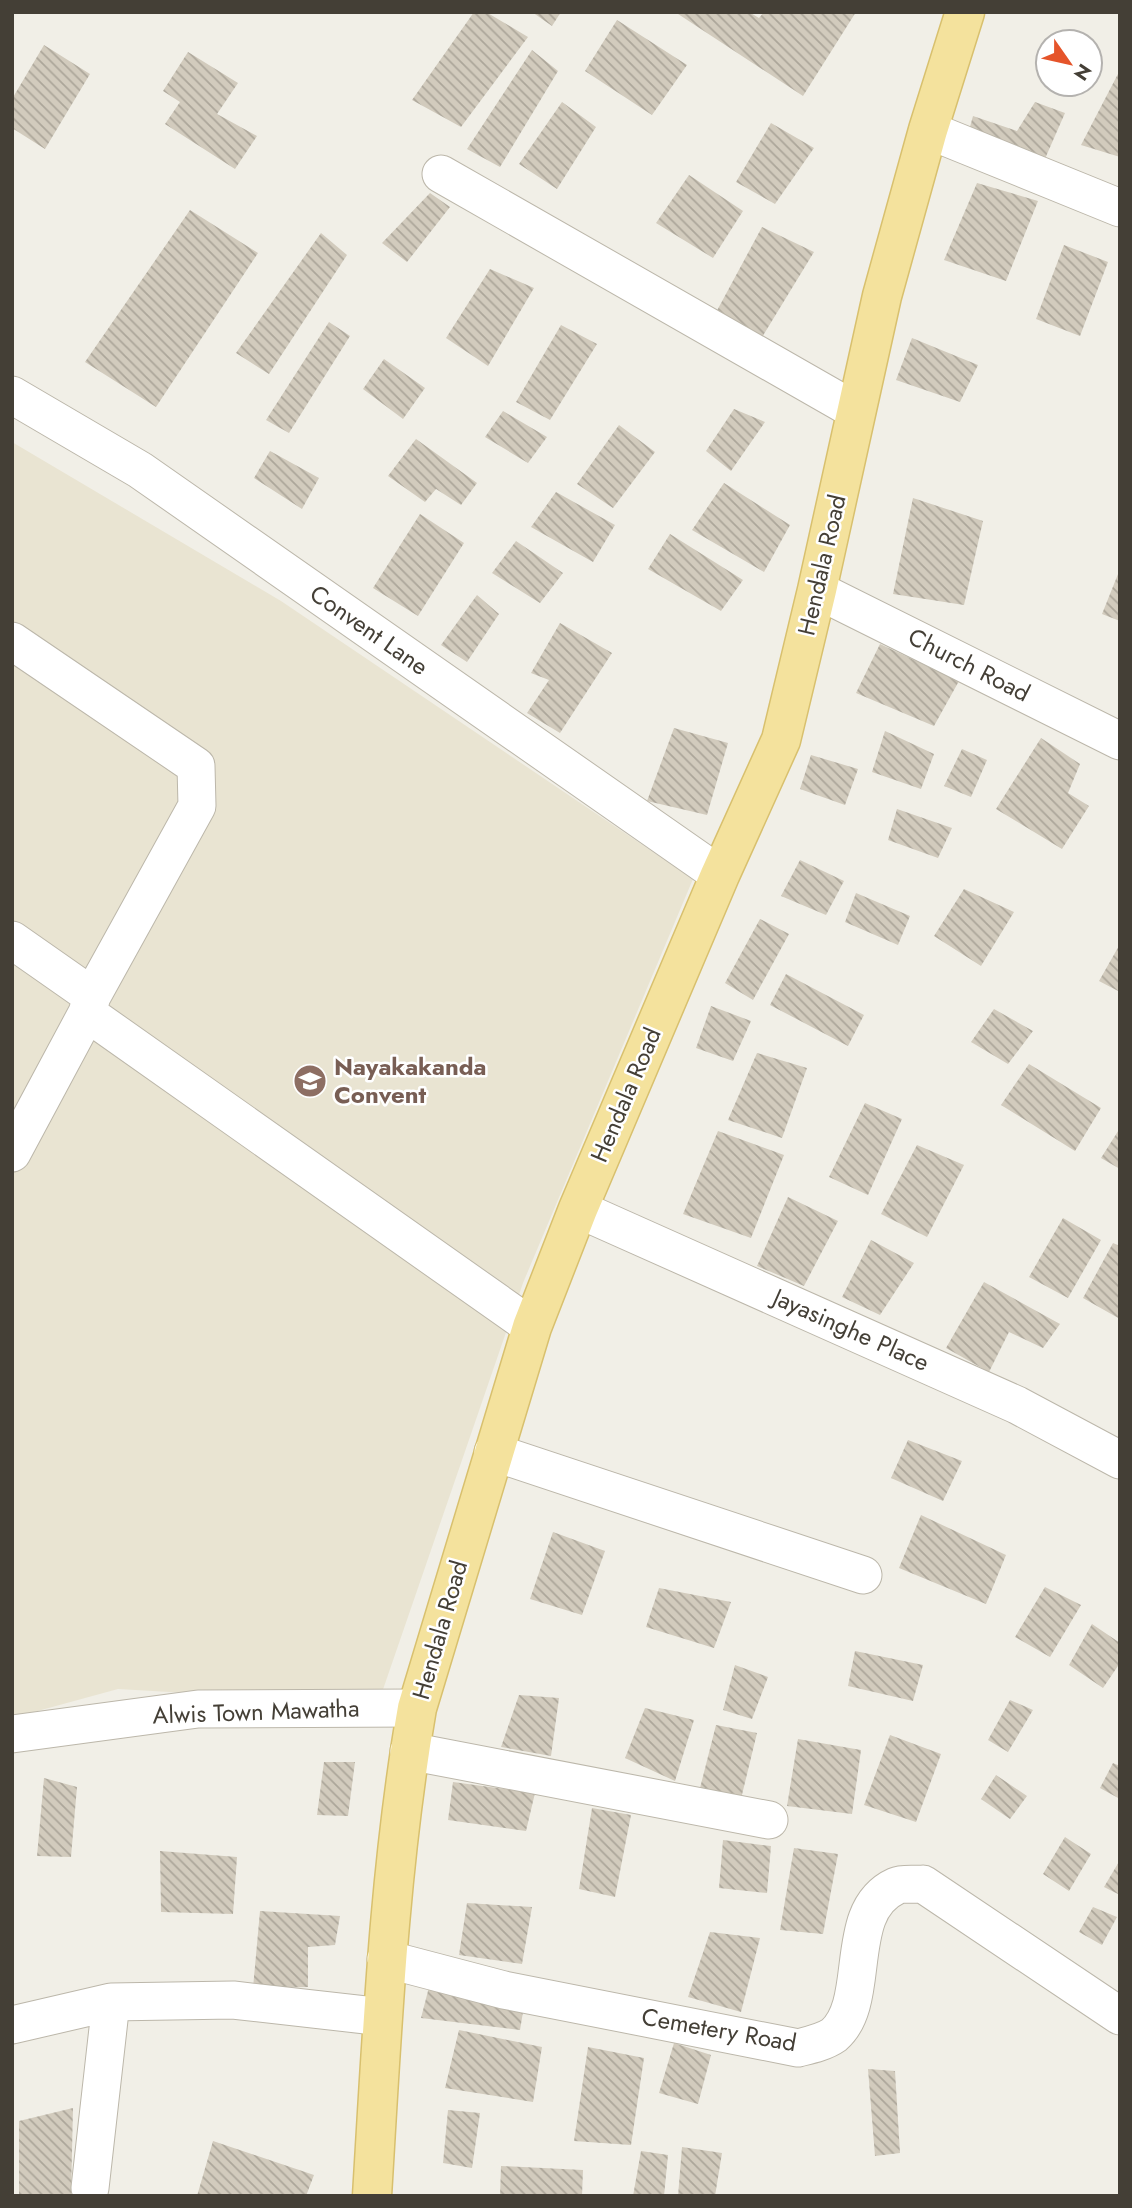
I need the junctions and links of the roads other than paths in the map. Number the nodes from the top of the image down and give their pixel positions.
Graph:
1 (965, 12) edge
2 (928, 130) junction
3 (441, 174) dead end
4 (1120, 208) edge
5 (12, 395) edge
6 (856, 411) junction
7 (817, 590) junction
8 (12, 641) edge
9 (1120, 741) edge
10 (720, 875) junction
11 (12, 940) edge
12 (89, 1005) junction
13 (12, 1153) edge
14 (578, 1209) junction
15 (532, 1327) junction
16 (493, 1452) junction
17 (1120, 1460) edge
18 (863, 1575) dead end
19 (417, 1708) junction
20 (12, 1734) edge
21 (409, 1751) junction
22 (769, 1820) dead end
23 (386, 1959) junction
24 (111, 2002) junction
25 (1120, 2016) edge
26 (383, 2017) junction
27 (12, 2025) edge
28 (90, 2188) dead end
29 (372, 2196) edge

1 - 2 main road, Hendala Road
2 - 4 street
2 - 6 main road, Hendala Road
3 - 6 street
5 - 10 street, Convent Lane
6 - 7 main road, Hendala Road
7 - 9 street, Church Road
7 - 10 main road, Hendala Road
8 - 12 street
10 - 14 main road, Hendala Road
11 - 12 street
12 - 13 street
12 - 15 street
14 - 15 main road, Hendala Road
14 - 17 street, Jayasinghe Place
15 - 16 main road, Hendala Road
16 - 18 street
16 - 19 main road, Hendala Road
19 - 20 street, Alwis Town Mawatha
19 - 21 main road, Hendala Road
21 - 22 street
21 - 23 main road, Hendala Road
23 - 25 street, Cemetery Road
23 - 26 main road, Hendala Road
24 - 26 street
24 - 27 street
24 - 28 street
26 - 29 main road, Hendala Road

